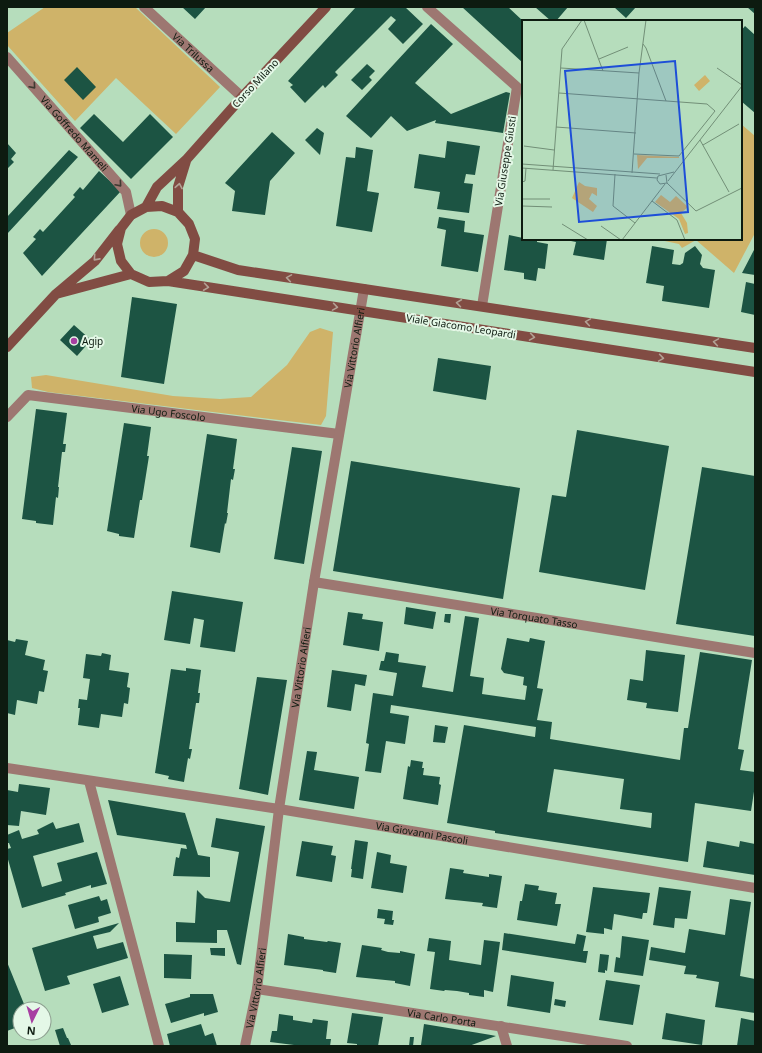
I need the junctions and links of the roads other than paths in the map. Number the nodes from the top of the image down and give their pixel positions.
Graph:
1 (144, 7) edge
2 (326, 7) edge
3 (427, 7) edge
4 (7, 57) edge
5 (242, 97) junction
6 (186, 160) junction
7 (146, 207) junction
8 (178, 212) junction
9 (131, 214) junction
10 (121, 228) junction
11 (193, 255) junction
12 (132, 274) junction
13 (168, 281) junction
14 (364, 289) junction
15 (56, 294) junction
16 (482, 306) junction
17 (360, 311) junction
18 (7, 347) edge
19 (755, 348) edge
20 (755, 372) edge
21 (7, 417) edge
22 (339, 434) junction
23 (314, 582) junction
24 (755, 653) edge
25 (7, 768) edge
26 (89, 781) junction
27 (278, 809) junction
28 (755, 888) edge
29 (257, 989) junction
30 (501, 1026) junction
31 (159, 1046) edge
32 (245, 1046) edge
33 (507, 1046) edge
34 (626, 1046) edge

1 - 5 street, Via Trilussa
2 - 5 main road, Corso Milano
3 - 16 street, Via Giuseppe Giusti
4 -> 9 street, Via Goffredo Mameli
5 - 6 main road, Corso Milano
6 - 7 main road, Corso Milano
8 -> 6 main road, Corso Milano
7 - 8 main road
7 - 9 main road
8 - 11 main road
9 - 10 main road
10 - 12 main road
10 -> 15 main road
11 - 13 main road
14 -> 11 main road
12 - 13 main road
12 - 15 main road
13 -> 17 main road, Viale Giacomo Leopardi
16 -> 14 main road
14 - 17 street, Via Vittorio Alfieri
15 - 18 main road
19 -> 16 main road
17 -> 20 main road, Viale Giacomo Leopardi
17 - 22 street, Via Vittorio Alfieri
21 - 22 street, Via Ugo Foscolo
22 - 23 street, Via Vittorio Alfieri
23 - 24 street, Via Torquato Tasso
23 - 27 street, Via Vittorio Alfieri
25 - 26 street, Via Giovanni Pascoli
26 - 27 street, Via Giovanni Pascoli
26 - 31 street
27 - 28 street, Via Giovanni Pascoli
27 - 29 street, Via Vittorio Alfieri
29 - 30 street, Via Carlo Porta
29 - 32 street, Via Vittorio Alfieri
30 - 33 street
30 - 34 street, Via Carlo Porta

